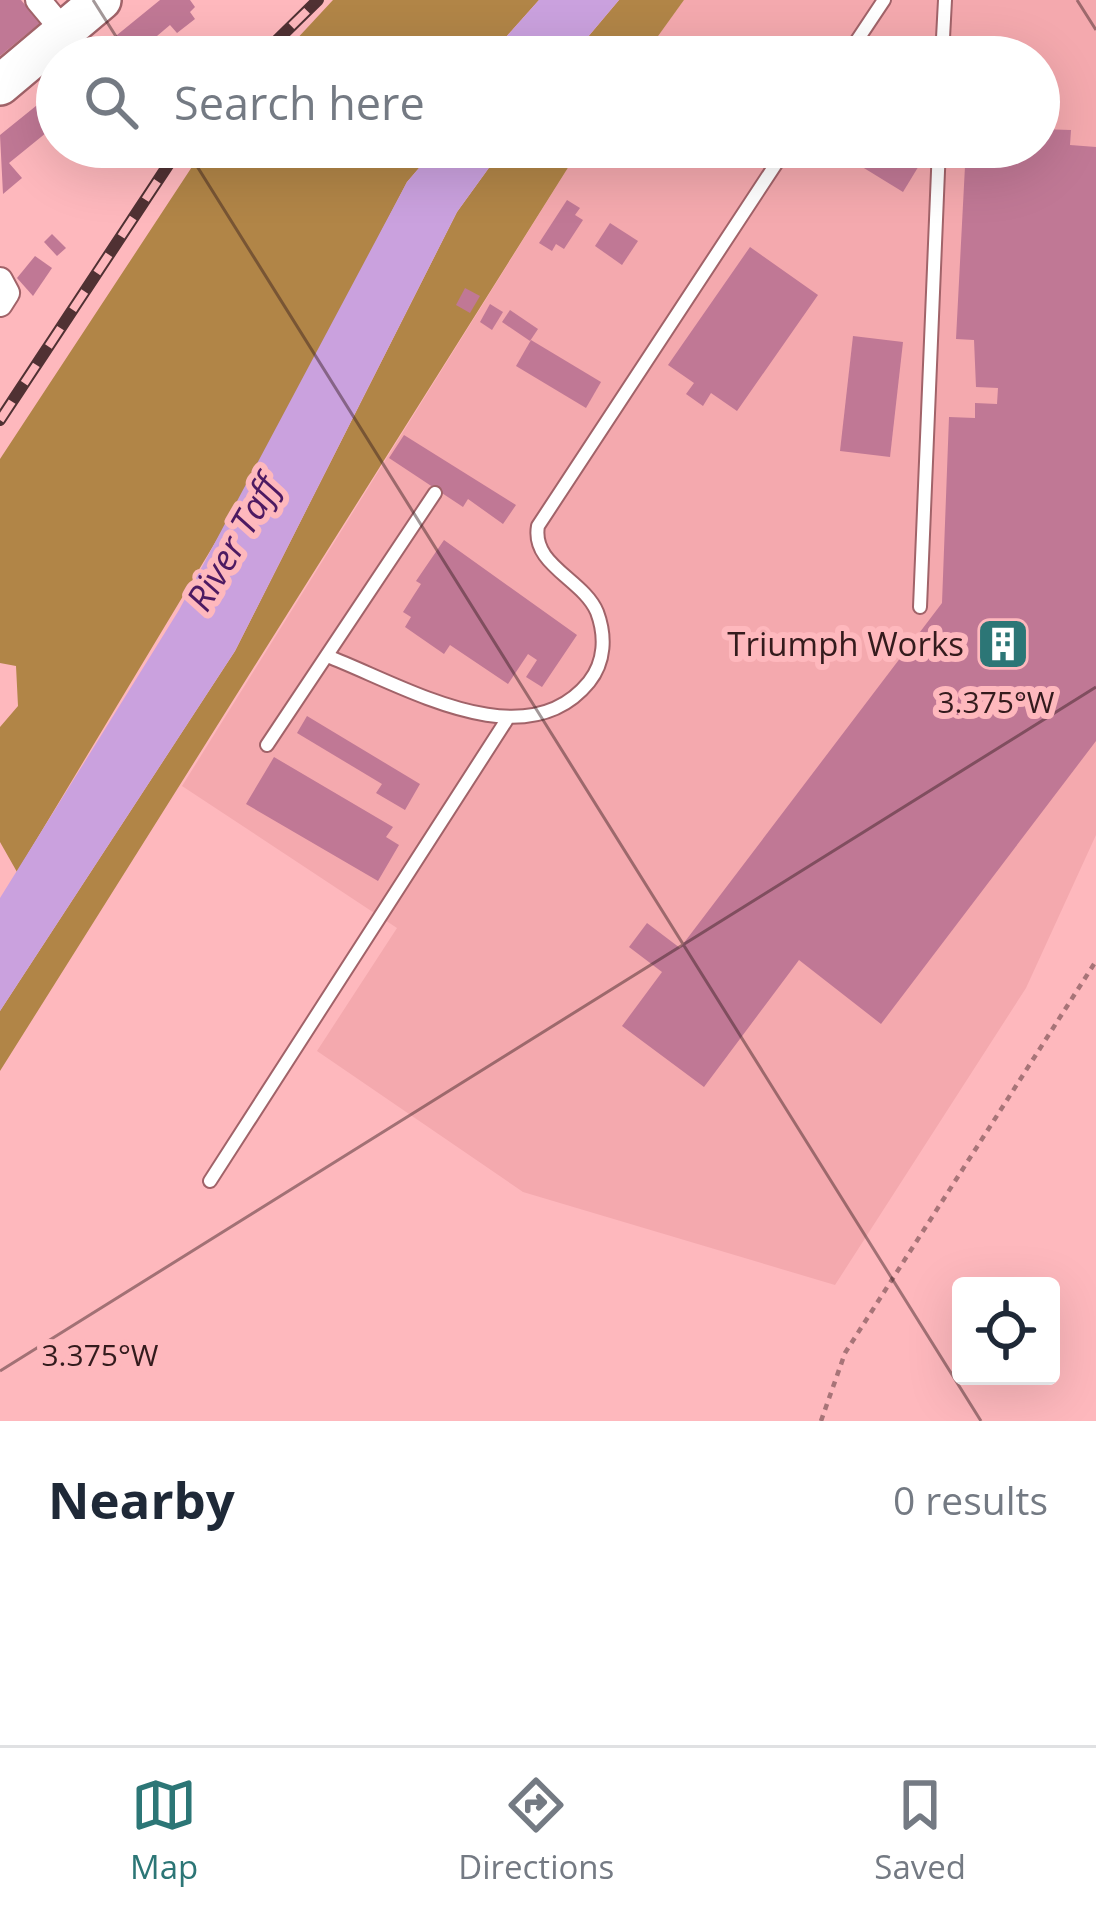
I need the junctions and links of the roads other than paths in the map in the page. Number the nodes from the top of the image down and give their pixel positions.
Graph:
1 (101, 0) edge
2 (884, 0) edge
3 (945, 0) edge
4 (50, 15) edge
5 (860, 36) edge
6 (943, 36) edge
7 (0, 86) edge
8 (773, 168) edge
9 (938, 168) edge
10 (0, 280) edge
11 (0, 304) edge
12 (435, 493) dead end
13 (920, 607) dead end
14 (327, 656) junction
15 (506, 721) junction
16 (267, 745) dead end
17 (210, 1181) dead end

1 - 4 main road
2 - 5 lane
3 - 6 lane
4 - 7 main road
8 - 15 lane
9 - 13 lane
10 - 11 street
12 - 14 lane
14 - 15 lane
14 - 16 lane
15 - 17 lane

